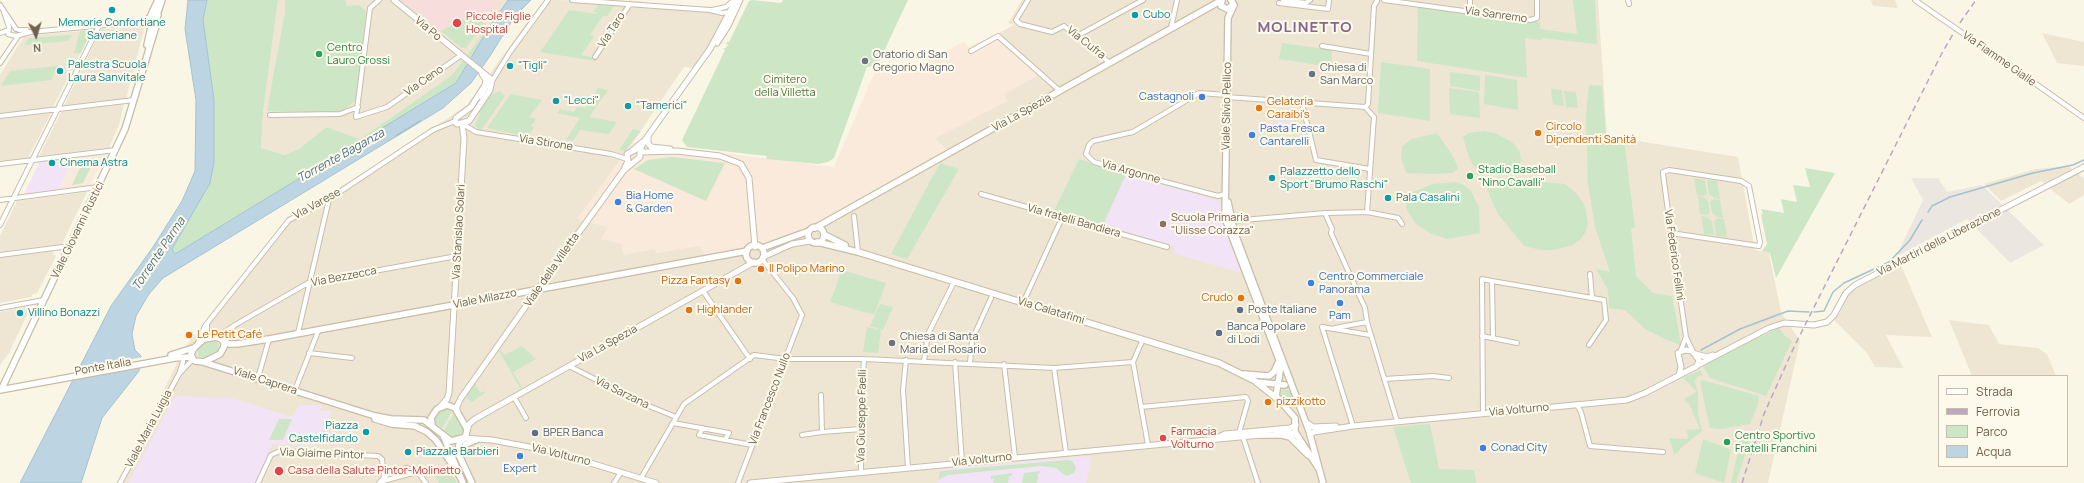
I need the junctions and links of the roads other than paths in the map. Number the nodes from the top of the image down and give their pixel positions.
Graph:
1 (158, 0) edge
2 (162, 0) edge
3 (379, 0) edge
4 (394, 0) edge
5 (548, 0) edge
6 (572, 0) edge
7 (737, 0) edge
8 (1028, 0) edge
9 (1143, 0) edge
10 (1177, 0) edge
11 (1222, 0) edge
12 (1283, 0) edge
13 (1310, 0) edge
14 (1329, 0) edge
15 (1383, 0) edge
16 (1470, 0) edge
17 (1537, 0) edge
18 (1915, 0) edge
19 (1376, 1) edge
20 (1233, 3) edge
21 (1278, 3) dead end
22 (1289, 3) junction
23 (630, 4) junction
24 (0, 5) edge
25 (1304, 5) junction
26 (1223, 7) junction
27 (1209, 8) junction
28 (721, 9) junction
29 (710, 10) junction
30 (731, 11) junction
31 (4, 12) junction
32 (1470, 12) junction
33 (719, 13) junction
34 (153, 17) junction
35 (1228, 18) junction
36 (8, 24) junction
37 (725, 24) junction
38 (98, 26) junction
39 (1171, 28) junction
40 (726, 30) junction
41 (19, 31) junction
42 (10, 32) junction
43 (0, 33) edge
44 (1077, 36) junction
45 (1322, 46) dead end
46 (710, 49) junction
47 (971, 51) dead end
48 (7, 52) junction
49 (1371, 54) junction
50 (461, 57) junction
51 (595, 57) dead end
52 (0, 63) edge
53 (1110, 63) junction
54 (483, 75) junction
55 (491, 80) junction
56 (1060, 91) junction
57 (1227, 96) junction
58 (134, 100) junction
59 (475, 101) junction
60 (1302, 103) junction
61 (358, 107) junction
62 (1365, 107) junction
63 (57, 110) junction
64 (270, 115) dead end
65 (460, 115) junction
66 (0, 116) edge
67 (2084, 118) edge
68 (470, 119) junction
69 (455, 121) junction
70 (462, 124) junction
71 (472, 130) junction
72 (648, 135) junction
73 (645, 140) junction
74 (117, 150) junction
75 (632, 151) junction
76 (641, 152) junction
77 (680, 152) junction
78 (655, 153) junction
79 (611, 154) junction
80 (627, 159) junction
81 (32, 160) junction
82 (637, 160) junction
83 (0, 164) edge
84 (2084, 167) edge
85 (1370, 169) junction
86 (624, 170) junction
87 (98, 187) junction
88 (1226, 193) junction
89 (981, 194) dead end
90 (1218, 196) junction
91 (13, 198) junction
92 (328, 199) junction
93 (0, 200) edge
94 (1224, 202) junction
95 (1367, 212) junction
96 (1325, 213) junction
97 (854, 216) dead end
98 (834, 218) junction
99 (1062, 218) junction
100 (1231, 221) junction
101 (1402, 224) dead end
102 (0, 225) edge
103 (812, 229) junction
104 (1671, 233) junction
105 (825, 234) junction
106 (814, 241) junction
107 (70, 246) junction
108 (754, 247) junction
109 (1167, 247) dead end
110 (762, 248) junction
111 (747, 251) junction
112 (858, 252) junction
113 (0, 255) edge
114 (458, 256) junction
115 (762, 258) junction
116 (754, 262) junction
117 (1590, 274) dead end
118 (1492, 281) junction
119 (954, 282) junction
120 (308, 283) junction
121 (538, 289) junction
122 (703, 291) junction
123 (991, 298) dead end
124 (1592, 298) junction
125 (44, 300) junction
126 (1023, 302) junction
127 (455, 305) junction
128 (0, 308) edge
129 (208, 322) junction
130 (1367, 322) junction
131 (1806, 324) joint
132 (1333, 328) junction
133 (319, 329) junction
134 (298, 333) junction
135 (1370, 335) junction
136 (1482, 336) junction
137 (1686, 337) junction
138 (1493, 338) junction
139 (222, 339) junction
140 (269, 339) junction
141 (1143, 339) junction
142 (1517, 343) dead end
143 (1589, 345) dead end
144 (196, 346) junction
145 (1730, 348) junction
146 (1681, 350) junction
147 (1694, 352) junction
148 (309, 353) junction
149 (180, 355) junction
150 (352, 358) dead end
151 (750, 358) junction
152 (786, 359) junction
153 (864, 359) junction
154 (195, 360) junction
155 (906, 360) junction
156 (1679, 360) junction
157 (924, 361) junction
158 (1279, 361) junction
159 (955, 362) junction
160 (1133, 362) junction
161 (970, 363) junction
162 (1004, 364) junction
163 (569, 366) junction
164 (1697, 366) junction
165 (1054, 368) junction
166 (179, 374) junction
167 (1244, 374) junction
168 (1679, 375) junction
169 (258, 378) junction
170 (1449, 378) dead end
171 (1384, 379) junction
172 (1255, 381) junction
173 (1276, 388) junction
174 (1, 389) edge
175 (294, 390) junction
176 (1294, 391) junction
177 (821, 395) dead end
178 (514, 397) junction
179 (1280, 401) junction
180 (331, 402) junction
181 (1577, 406) junction
182 (1141, 407) junction
183 (438, 408) junction
184 (458, 412) junction
185 (1483, 413) junction
186 (676, 417) junction
187 (526, 418) dead end
188 (1397, 421) junction
189 (1305, 422) junction
190 (673, 423) junction
191 (1296, 425) junction
192 (433, 426) junction
193 (1353, 426) junction
194 (703, 428) junction
195 (861, 429) junction
196 (468, 431) junction
197 (822, 432) junction
198 (443, 434) junction
199 (802, 435) dead end
200 (1241, 435) junction
201 (1259, 435) junction
202 (1310, 435) junction
203 (1298, 436) junction
204 (463, 438) junction
205 (476, 440) junction
206 (726, 440) junction
207 (752, 445) junction
208 (1148, 445) junction
209 (1066, 452) junction
210 (1663, 452) dead end
211 (1015, 457) junction
212 (460, 458) junction
213 (1312, 460) junction
214 (962, 462) junction
215 (908, 468) junction
216 (1319, 469) junction
217 (417, 472) junction
218 (621, 472) junction
219 (861, 472) junction
220 (384, 478) junction
221 (641, 478) junction
222 (462, 480) edge
223 (120, 483) edge
224 (258, 483) edge
225 (379, 483) edge
226 (426, 483) edge
227 (472, 483) edge
228 (614, 483) edge
229 (656, 483) edge
230 (738, 483) edge
231 (750, 483) edge
232 (1258, 483) edge
233 (1323, 483) edge

1 - 34 main road, Viale Giovanni Rustici
2 - 34 main road, Viale Giovanni Rustici
3 - 61 street
4 - 50 street, Via Po
5 - 55 street
6 - 23 street, Via Taro
7 - 28 street, Via Taro
7 - 30 street
7 - 40 street
8 - 44 street, Via Cufra
9 - 44 street
10 - 39 street
11 - 26 main road, Via La Spezia
11 - 27 main road, Via La Spezia
12 - 22 street
13 - 25 street
14 - 25 street
15 - 19 street, Via Sanremo
15 - 32 street, Via Sanremo
16 - 32 street
17 - 32 street, Via Sanremo
18 - 67 street, Via Fiamme Gialle, bridge
19 - 49 street
20 - 26 main road, Via La Spezia
20 - 35 main road, Viale Silvio Pellico
21 - 22 street
22 - 25 street
23 - 29 street, Via Taro
23 - 51 street, Via Taro
24 - 31 street
26 - 27 main road, Via La Spezia
26 - 35 main road, Viale Silvio Pellico
27 - 39 main road, Via La Spezia
28 - 29 street, Via Taro
28 - 30 street, Via Taro
29 - 33 street, Via Taro
30 - 33 street, Via Taro
30 - 37 street
30 - 40 street
31 - 36 street
31 - 41 street
33 - 37 street
34 - 38 street
34 - 41 street
34 - 58 main road, Viale Giovanni Rustici
35 - 57 main road, Viale Silvio Pellico
36 - 42 street
36 - 43 street
37 - 46 street
38 - 41 street
38 - 63 street
39 - 53 main road, Via La Spezia
40 - 46 street
41 - 42 street
41 - 42 street
41 - 48 street
42 - 43 street
42 - 48 street
44 - 53 street, Via Cufra
45 - 49 street
46 - 72 street
47 - 56 street
48 - 52 street
49 - 62 street
50 - 54 street, Via Po
50 - 61 street, Via Ceno
53 - 56 main road, Via La Spezia
54 - 55 street
54 - 59 street
55 - 59 street
55 - 68 street
56 - 98 main road, Via La Spezia
57 - 60 street
57 - 88 main road, Viale Silvio Pellico
57 - 90 street, Via Argonne
58 - 63 street
58 - 74 main road, Viale Giovanni Rustici
59 - 65 street
60 - 62 street
60 - 85 street
61 - 64 street
62 - 85 street
63 - 66 street
63 - 81 street
65 - 68 street
65 - 69 street
68 - 70 street
68 - 71 street
69 - 70 street
69 - 92 street, Via Varese
70 - 71 street
70 - 114 street, Via Stanislao Solari
71 - 79 street, Via Stirone
72 - 73 street
72 - 77 street
73 - 75 street
73 - 76 street
74 - 81 street
74 - 87 main road, Viale Giovanni Rustici
75 - 76 street
75 - 79 street, Via Stirone
75 - 80 street, Viale della Villetta
76 - 78 street
76 - 82 street
77 - 78 street
77 - 108 street
78 - 82 street
79 - 80 street, Via Stirone
80 - 82 street
80 - 86 street, Viale della Villetta
81 - 83 street
81 - 91 street
82 - 86 street, Viale della Villetta
84 - 131 street, Via Martiri della Liberazione
85 - 95 street
86 - 121 street, Viale della Villetta
87 - 91 street
87 - 107 main road, Viale Giovanni Rustici
88 - 90 street
88 - 94 main road, Viale Silvio Pellico
88 - 100 main road, Viale Silvio Pellico
89 - 99 street, Via fratelli Bandiera
90 - 94 street, Via Argonne
91 - 93 street
91 - 102 street
92 - 120 street
92 - 129 street, Via Varese
94 - 158 main road, Viale Silvio Pellico
95 - 96 street
95 - 101 street
96 - 100 street
96 - 130 street
97 - 112 street
98 - 103 main road, Via La Spezia
98 - 105 main road, Via La Spezia
99 - 109 street, Via fratelli Bandiera
99 - 126 street
100 - 176 main road, Viale Silvio Pellico
103 - 105 main road
103 - 106 main road
103 - 110 main road, Via La Spezia
104 - 104 street, Via Federico Fellini
104 - 137 street, Via Federico Fellini
105 - 106 main road, Via La Spezia
105 - 112 main road, Via Calatafimi
106 - 112 main road, Via Calatafimi
106 - 115 street, Via La Spezia
107 - 113 street
107 - 125 main road, Viale Giovanni Rustici
108 - 110 main road, Via La Spezia
108 - 111 main road
110 - 115 main road
111 - 116 main road
111 - 121 main road, Viale Milazzo
112 - 119 main road, Via Calatafimi
114 - 120 street, Via Bezzecca
114 - 127 street, Via Stanislao Solari
115 - 116 main road, Via La Spezia
115 - 152 street, Via Francesco Nullo
116 - 122 street, Via La Spezia
117 - 124 street
118 - 124 street
118 - 136 street
118 - 138 street
119 - 126 main road, Via Calatafimi
119 - 157 street
120 - 134 street
120 - 139 street, Via Bezzecca
121 - 127 main road, Viale Milazzo
121 - 184 street, Viale della Villetta
122 - 151 street
122 - 163 street, Via La Spezia
123 - 161 street
124 - 143 street
125 - 128 street
125 - 174 main road, Viale Giovanni Rustici
126 - 141 main road, Via Calatafimi
127 - 133 main road, Viale Milazzo
127 - 183 street, Via Stanislao Solari
129 - 139 street
129 - 144 street, Via Varese
130 - 132 street
130 - 135 street
131 - 145 street, Via Volturno
132 - 135 street
132 - 193 street
133 - 134 main road, Viale Milazzo
133 - 148 street
134 - 140 main road, Viale Milazzo
135 - 171 street
136 - 138 street
136 - 185 street
137 - 146 street, Via Federico Fellini
137 - 147 street, Via Federico Fellini
138 - 142 street
139 - 140 main road, Viale Milazzo
139 - 144 main road, Ponte Italia
139 - 154 main road
140 - 169 street
141 - 160 street
141 - 167 main road, Via Calatafimi
144 - 149 main road, Ponte Italia
144 - 154 main road
145 - 147 street, Via Volturno
145 - 164 street, Via Volturno
146 - 147 street, Via Volturno
146 - 156 street
147 - 164 street
148 - 150 street
148 - 175 street
149 - 154 main road, Ponte Italia
149 - 166 street, Viale Maria Luigia
149 - 174 main road, Ponte Italia
151 - 152 street
151 - 186 street
152 - 153 street
152 - 207 street, Via Francesco Nullo
153 - 155 street
153 - 195 street, Via Giuseppe Faelli
154 - 166 street, Viale Maria Luigia
154 - 169 main road, Viale Caprera
155 - 157 street
155 - 215 street
156 - 164 street
156 - 168 street
157 - 159 street
158 - 167 main road, Via Calatafimi
158 - 173 main road, Viale Silvio Pellico
159 - 161 street
159 - 214 street
160 - 165 street
160 - 182 street
161 - 162 street
162 - 165 street
162 - 211 street
163 - 178 street, Via La Spezia
163 - 186 street, Via Sarzana
164 - 168 street, Via Volturno
165 - 209 street
166 - 223 street, Viale Maria Luigia
167 - 172 main road, Via Calatafimi
168 - 181 street, Via Volturno
169 - 175 main road, Viale Caprera
170 - 171 street
171 - 188 street
172 - 173 main road, Via Calatafimi
172 - 179 main road, Via Calatafimi
173 - 176 main road
173 - 179 main road, Via Calatafimi
175 - 180 main road, Viale Caprera
176 - 189 main road, Viale Silvio Pellico
177 - 197 street
178 - 187 street
178 - 196 street, Via La Spezia
179 - 191 main road, Via Calatafimi
180 - 192 main road, Viale Caprera
180 - 222 main road, Viale Caprera
181 - 185 street, Via Volturno
181 - 210 street
182 - 200 street
182 - 208 street
183 - 184 main road
183 - 192 main road
184 - 196 main road
185 - 188 street, Via Volturno
186 - 190 street
188 - 193 street, Via Volturno
189 - 193 street, Via Volturno
189 - 202 main road, Viale Silvio Pellico
190 - 194 street
190 - 221 street
191 - 200 street, Via Volturno
191 - 203 main road, Via Calatafimi
192 - 198 main road
193 - 202 street, Via Volturno
194 - 206 street
194 - 206 street
195 - 197 street
195 - 219 street, Via Giuseppe Faelli
196 - 204 main road
197 - 199 street
198 - 204 main road
198 - 222 main road
200 - 201 street, Via Volturno
200 - 208 street, Via Volturno
200 - 232 street
201 - 203 street, Via Volturno
201 - 213 main road
202 - 203 main road
202 - 216 main road, Viale Silvio Pellico
203 - 213 main road
204 - 205 street, Via Volturno
204 - 212 main road
205 - 212 main road
205 - 218 street, Via Volturno
206 - 207 street
207 - 230 street, Via Francesco Nullo
208 - 209 street, Via Volturno
209 - 211 street, Via Volturno
211 - 214 street, Via Volturno
212 - 227 main road
213 - 216 main road
214 - 215 street, Via Volturno
215 - 219 street, Via Volturno
216 - 233 main road, Viale Silvio Pellico
217 - 220 street
217 - 225 street
217 - 226 street
218 - 221 street, Via Volturno
218 - 228 street
219 - 231 street, Via Volturno
220 - 224 street, Via Giaime Pintor
220 - 225 street
221 - 229 street, Via Volturno

